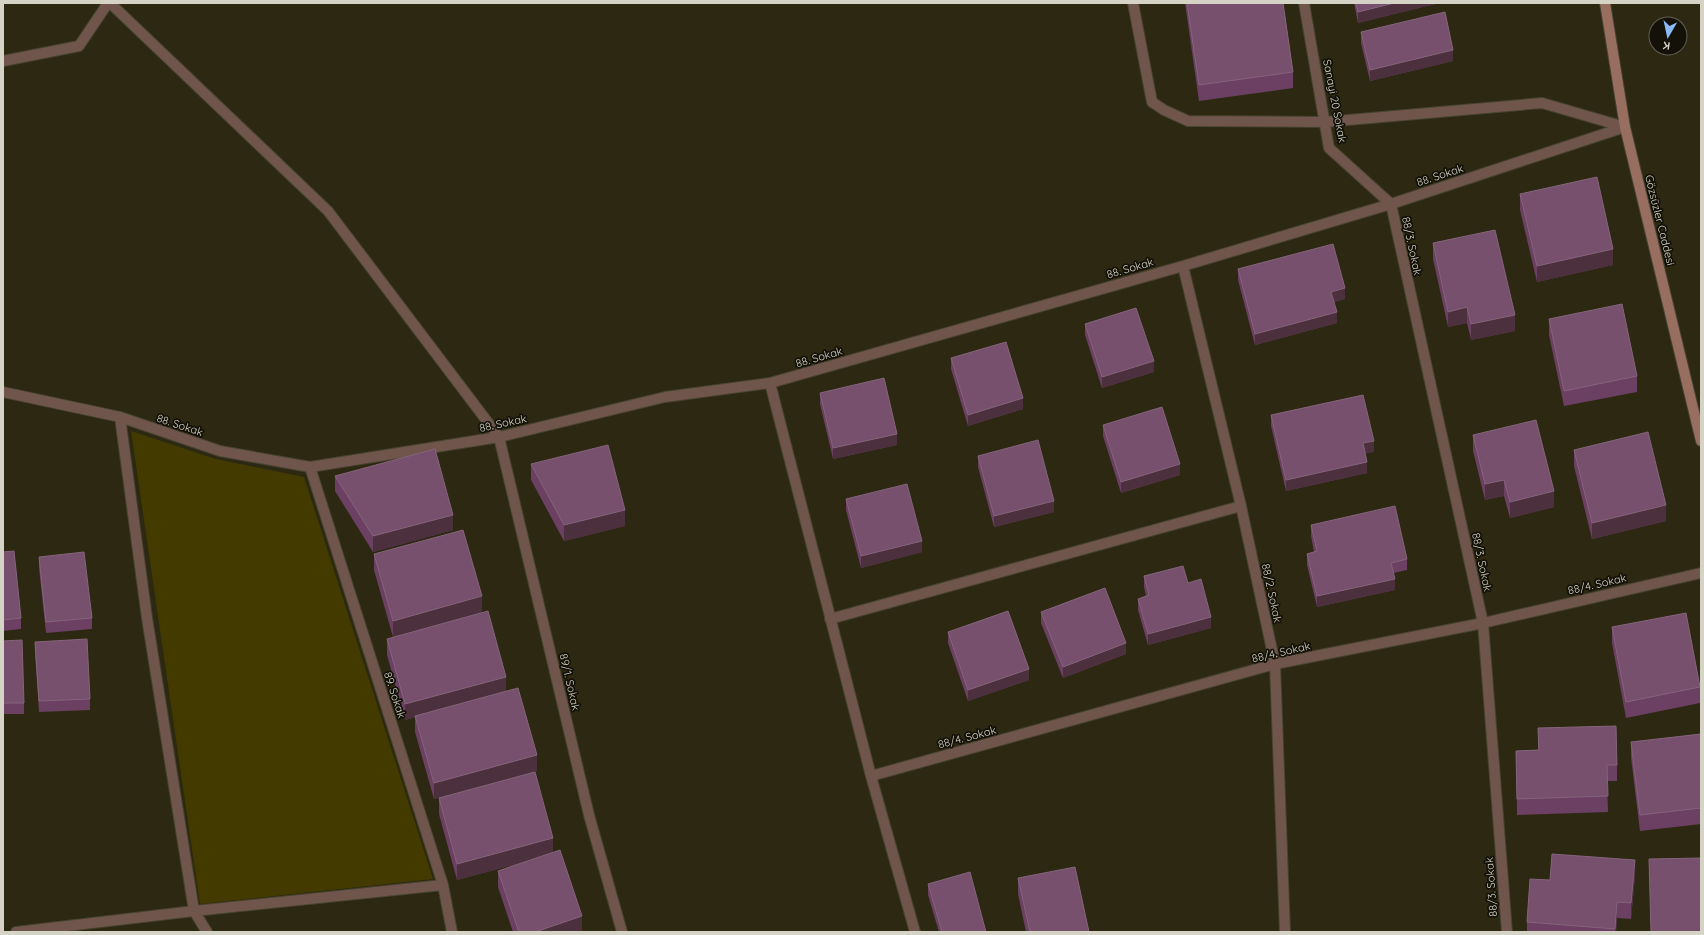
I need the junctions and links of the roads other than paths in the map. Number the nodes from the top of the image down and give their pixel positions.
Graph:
1 (109, 3) edge
2 (1133, 3) edge
3 (1304, 3) edge
4 (1604, 3) edge
5 (3, 61) edge
6 (1325, 122) junction
7 (1625, 127) junction
8 (1391, 204) junction
9 (1183, 266) junction
10 (770, 383) junction
11 (3, 392) edge
12 (120, 417) junction
13 (499, 437) junction
14 (1701, 441) edge
15 (310, 467) junction
16 (1241, 506) junction
17 (1701, 573) edge
18 (830, 619) junction
19 (1483, 623) junction
20 (1275, 664) junction
21 (871, 776) junction
22 (443, 885) junction
23 (194, 911) junction
24 (16, 932) edge
25 (207, 932) edge
26 (452, 932) edge
27 (622, 932) edge
28 (915, 932) edge
29 (1285, 932) edge
30 (1507, 932) edge

1 - 5 street
1 - 13 street
2 - 6 street
3 - 6 street, Sanayi 20 Sokak
4 - 7 street, Gözsüzler Caddesi
6 - 7 street
6 - 8 street, Sanayi 20 Sokak
7 - 8 street, 88. Sokak
7 - 14 street, Gözsüzler Caddesi
8 - 9 street, 88. Sokak
8 - 19 street, 88/3. Sokak
9 - 10 street, 88. Sokak
9 - 16 street, 88/2. Sokak
10 - 13 street, 88. Sokak
10 - 18 street
11 - 12 street, 88. Sokak
12 - 15 street, 88. Sokak
12 - 23 street
13 - 15 street, 88. Sokak
13 - 27 street, 89/1. Sokak
15 - 22 street, 89. Sokak
16 - 18 street
16 - 20 street, 88/2. Sokak
17 - 19 street, 88/4. Sokak
18 - 21 street
19 - 20 street, 88/4. Sokak
19 - 30 street, 88/3. Sokak
20 - 21 street, 88/4. Sokak
20 - 29 street, 88/2. Sokak
21 - 28 street
22 - 23 street
22 - 26 street, 89. Sokak
23 - 24 street
23 - 25 street

